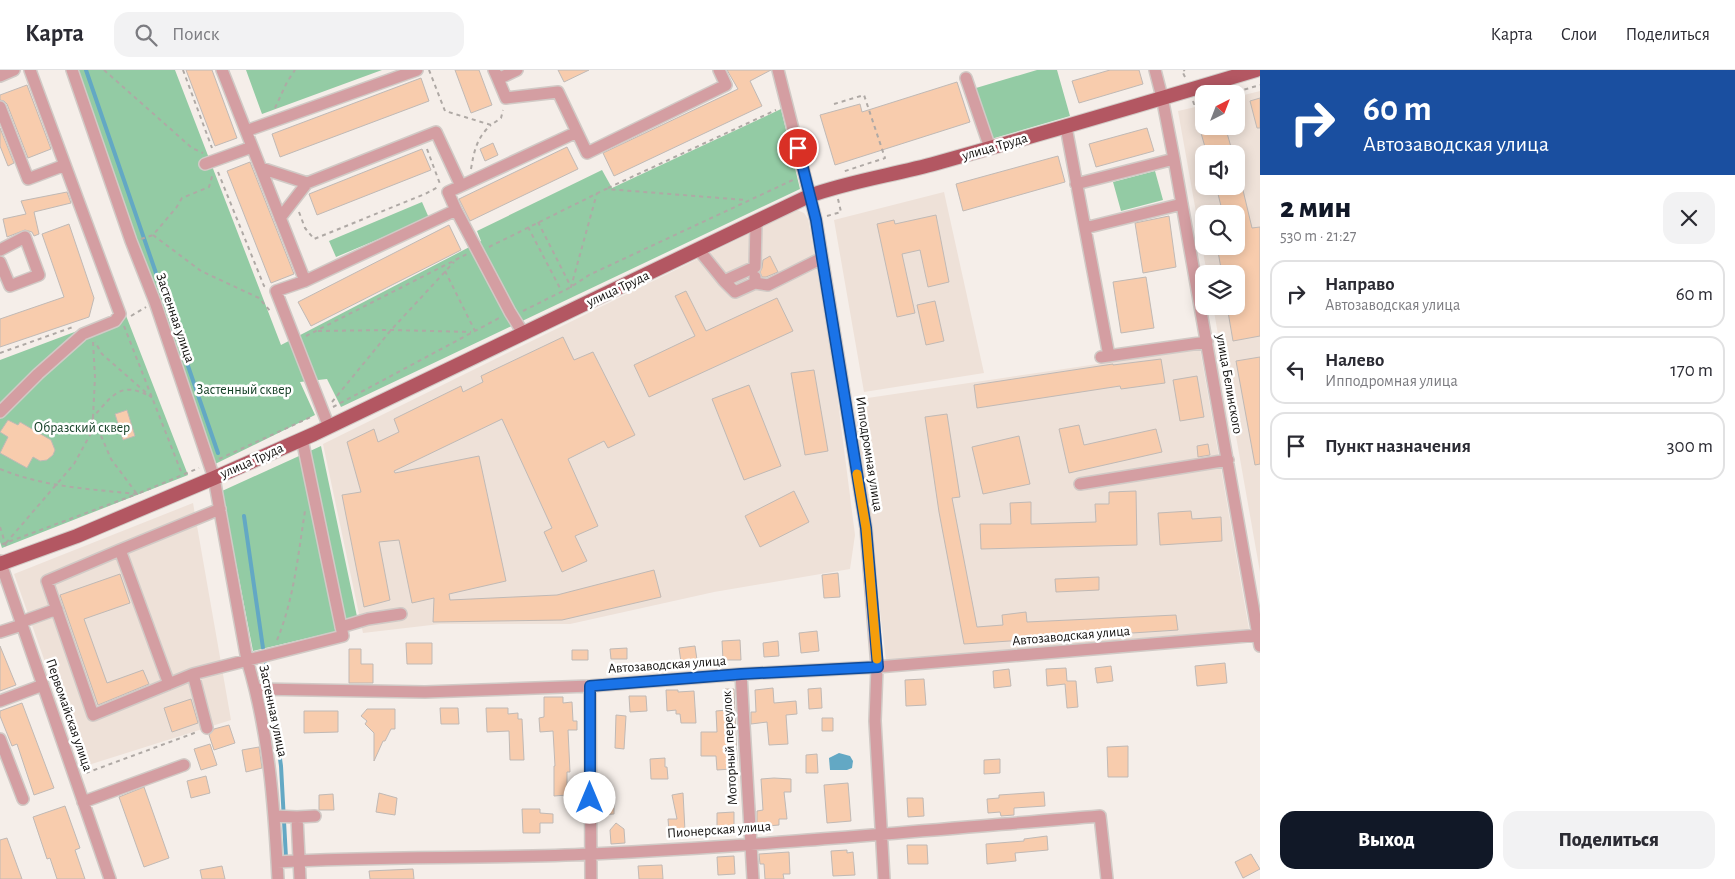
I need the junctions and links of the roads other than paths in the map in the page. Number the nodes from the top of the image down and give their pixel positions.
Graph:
1 (14, 70) edge
2 (30, 70) edge
3 (72, 70) edge
4 (222, 70) edge
5 (417, 70) edge
6 (517, 70) edge
7 (719, 70) edge
8 (778, 70) edge
9 (1155, 70) edge
10 (1256, 70) edge
11 (496, 74) edge
12 (0, 76) edge
13 (966, 78) dead end
14 (1162, 97) junction
15 (0, 107) edge
16 (1066, 127) junction
17 (246, 131) junction
18 (577, 132) junction
19 (252, 147) junction
20 (990, 148) junction
21 (1174, 159) junction
22 (213, 163) road end
23 (65, 165) junction
24 (262, 168) junction
25 (307, 183) junction
26 (465, 184) junction
27 (1076, 184) junction
28 (807, 190) junction
29 (1182, 204) junction
30 (456, 210) junction
31 (280, 218) junction
32 (756, 223) junction
33 (1085, 228) junction
34 (0, 250) edge
35 (699, 250) junction
36 (822, 258) junction
37 (0, 262) edge
38 (754, 267) junction
39 (305, 281) junction
40 (724, 281) junction
41 (755, 283) junction
42 (523, 333) junction
43 (1206, 342) junction
44 (0, 412) edge
45 (329, 427) junction
46 (302, 439) junction
47 (1228, 460) junction
48 (214, 478) junction
49 (1080, 484) dead end
50 (220, 509) junction
51 (120, 550) junction
52 (3, 562) edge
53 (57, 609) junction
54 (401, 614) dead end
55 (21, 623) junction
56 (341, 626) junction
57 (0, 632) edge
58 (1260, 641) edge
59 (247, 660) junction
60 (878, 667) junction
61 (193, 674) junction
62 (741, 674) junction
63 (170, 684) junction
64 (43, 685) junction
65 (590, 686) junction
66 (256, 689) junction
67 (0, 701) edge
68 (207, 728) road end
69 (0, 739) edge
70 (184, 765) dead end
71 (22, 799) dead end
72 (84, 802) junction
73 (315, 816) dead end
74 (284, 817) junction
75 (882, 834) junction
76 (750, 844) junction
77 (590, 854) junction
78 (299, 860) junction
79 (277, 862) junction
80 (110, 879) edge
81 (278, 879) edge
82 (300, 879) edge
83 (591, 879) edge
84 (753, 879) edge
85 (884, 879) edge
86 (1107, 879) edge

1 - 12 street
2 - 23 street
3 - 48 street, Застенная улица
4 - 17 street
5 - 17 street
6 - 11 street
7 - 18 street
8 - 28 street, Ипподромная улица
9 - 14 street, улица Белинского
10 - 14 main road, улица Труда
11 - 18 street
13 - 20 street
14 - 16 main road, улица Труда
14 - 21 street, улица Белинского
15 - 23 street
16 - 20 main road, улица Труда
16 - 27 street
17 - 19 street
18 - 26 street
19 - 22 street
19 - 24 street
20 - 28 main road, улица Труда
21 - 27 street
21 - 29 street, улица Белинского
23 - 44 street
24 - 25 street
24 - 31 street
25 - 26 street
25 - 31 street
26 - 30 street
27 - 33 street
28 - 32 main road, улица Труда
28 - 36 street, Ипподромная улица
29 - 33 street
29 - 43 street, улица Белинского
30 - 39 street
30 - 42 street
31 - 39 street
32 - 35 main road, улица Труда
32 - 38 street
33 - 43 street
34 - 37 street
35 - 40 street
35 - 42 main road, улица Труда
36 - 41 street
36 - 60 street, Ипподромная улица
38 - 40 street
38 - 41 street
39 - 45 street
40 - 41 street
42 - 45 main road, улица Труда
43 - 47 street, улица Белинского
45 - 46 main road, улица Труда
46 - 48 main road, улица Труда
46 - 56 street
47 - 49 street
47 - 58 street, улица Белинского
48 - 50 street, Застенная улица
48 - 52 main road, улица Труда
50 - 51 street
50 - 59 street, Застенная улица
51 - 53 street
51 - 63 street
52 - 55 street, Первомайская улица
53 - 55 street
53 - 63 street
54 - 56 street
55 - 57 street
55 - 64 street, Первомайская улица
56 - 59 street
58 - 60 street, Автозаводская улица
59 - 61 street
59 - 66 street, Застенная улица
60 - 62 street, Автозаводская улица
60 - 75 street, Ипподромная улица
61 - 63 street
61 - 68 street
62 - 65 street, Автозаводская улица
62 - 76 street, Моторный переулок
64 - 67 street
64 - 72 street, Первомайская улица
65 - 66 street, Автозаводская улица
65 - 77 street
66 - 74 street, Застенная улица
69 - 71 street
70 - 72 street
72 - 80 street, Первомайская улица
73 - 74 street
74 - 78 street, Застенная улица
74 - 79 street, Застенная улица
75 - 76 street, Пионерская улица
75 - 85 street, Ипподромная улица
75 - 86 street, Пионерская улица
76 - 77 street, Пионерская улица
76 - 84 street, Моторный переулок
77 - 78 street, Пионерская улица
77 - 83 street
78 - 79 street, Пионерская улица
78 - 82 street, Застенная улица
79 - 81 street, Застенная улица

